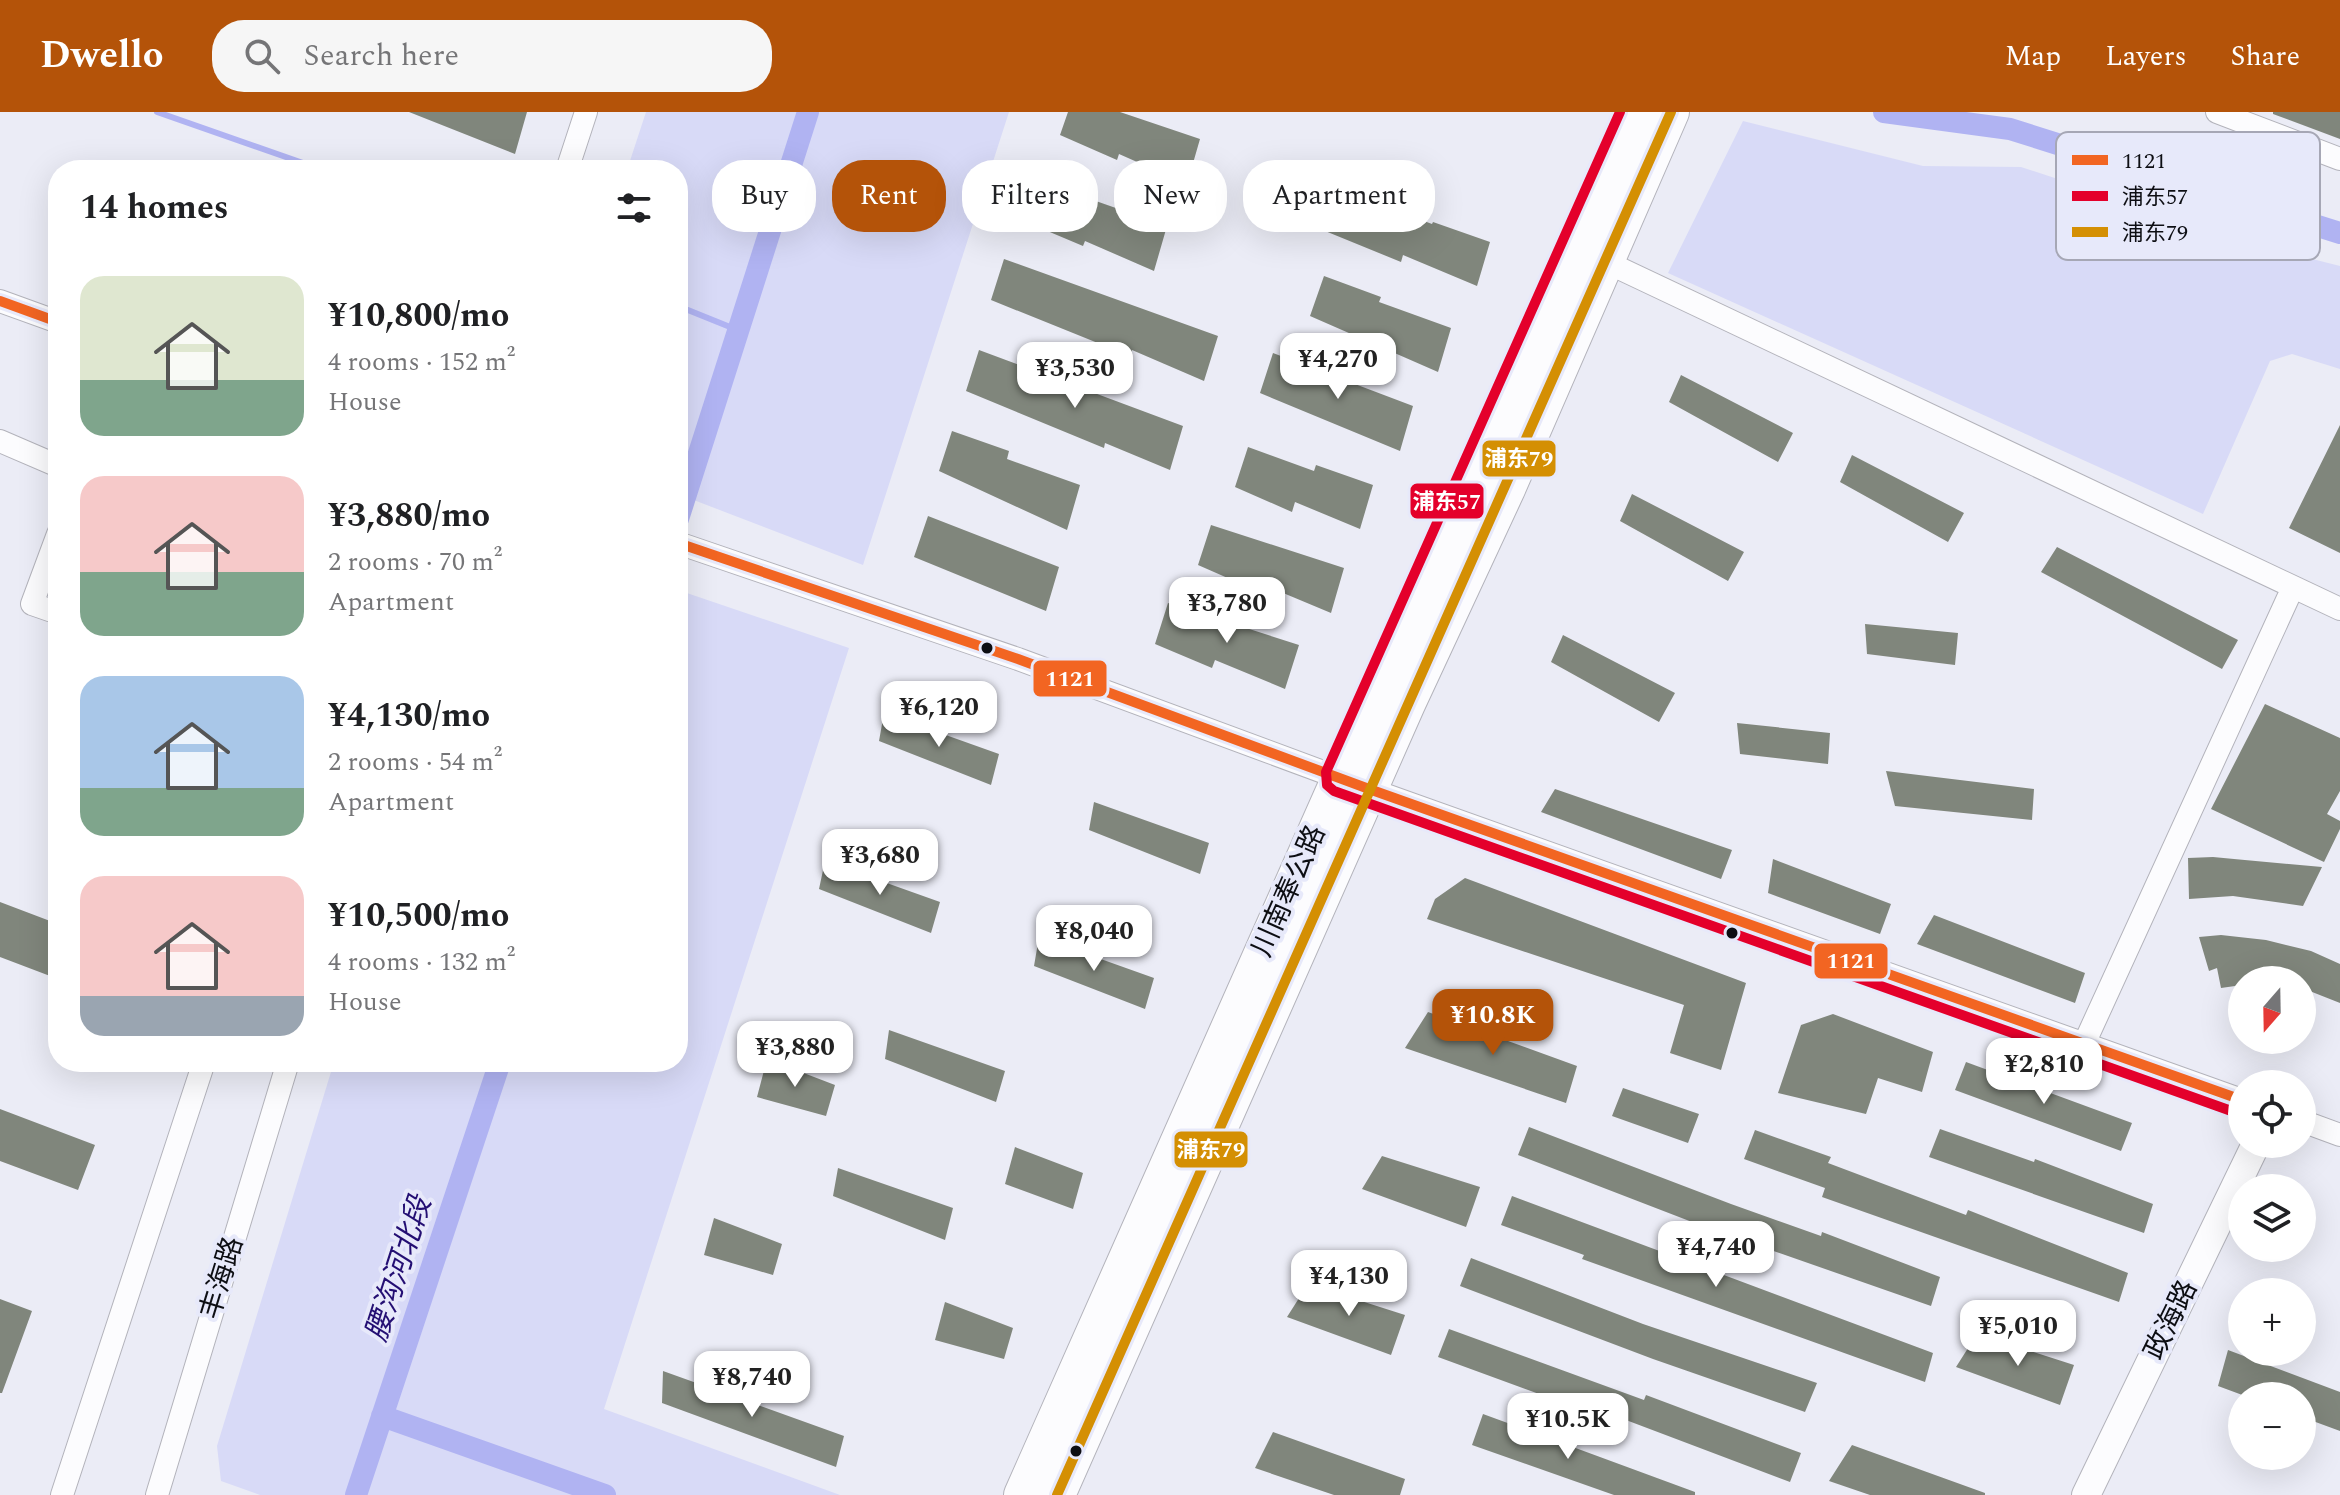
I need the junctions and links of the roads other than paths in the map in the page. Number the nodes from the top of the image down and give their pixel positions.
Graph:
1 (586, 112) edge
2 (1635, 112) edge
3 (1671, 112) edge
4 (2217, 112) edge
5 (2269, 132) edge
6 (2320, 151) edge
7 (2340, 159) edge
8 (570, 160) edge
9 (1604, 261) junction
10 (0, 301) edge
11 (48, 318) edge
12 (0, 441) edge
13 (48, 462) edge
14 (688, 547) edge
15 (48, 561) edge
16 (2293, 587) junction
17 (2340, 609) edge
18 (48, 610) edge
19 (1354, 784) junction
20 (2084, 1044) junction
21 (201, 1072) edge
22 (285, 1072) edge
23 (2228, 1095) edge
24 (2316, 1126) edge
25 (2340, 1135) edge
26 (2249, 1158) edge
27 (62, 1495) edge
28 (157, 1495) edge
29 (1022, 1495) edge
30 (1057, 1495) edge
31 (2086, 1495) edge

1 - 8 street
2 - 19 main road, 川南奉公路
3 - 9 main road, 川南奉公路
4 - 5 street
6 - 7 street
9 - 16 street
9 - 19 main road, 川南奉公路
10 - 11 street
12 - 13 street
14 - 19 street
15 - 18 street
16 - 17 street
16 - 20 street
19 - 20 street
19 - 29 main road, 川南奉公路
19 - 30 main road, 川南奉公路
20 - 23 street
21 - 27 street
22 - 28 street, 丰海路
24 - 25 street
26 - 31 street, 政海路

